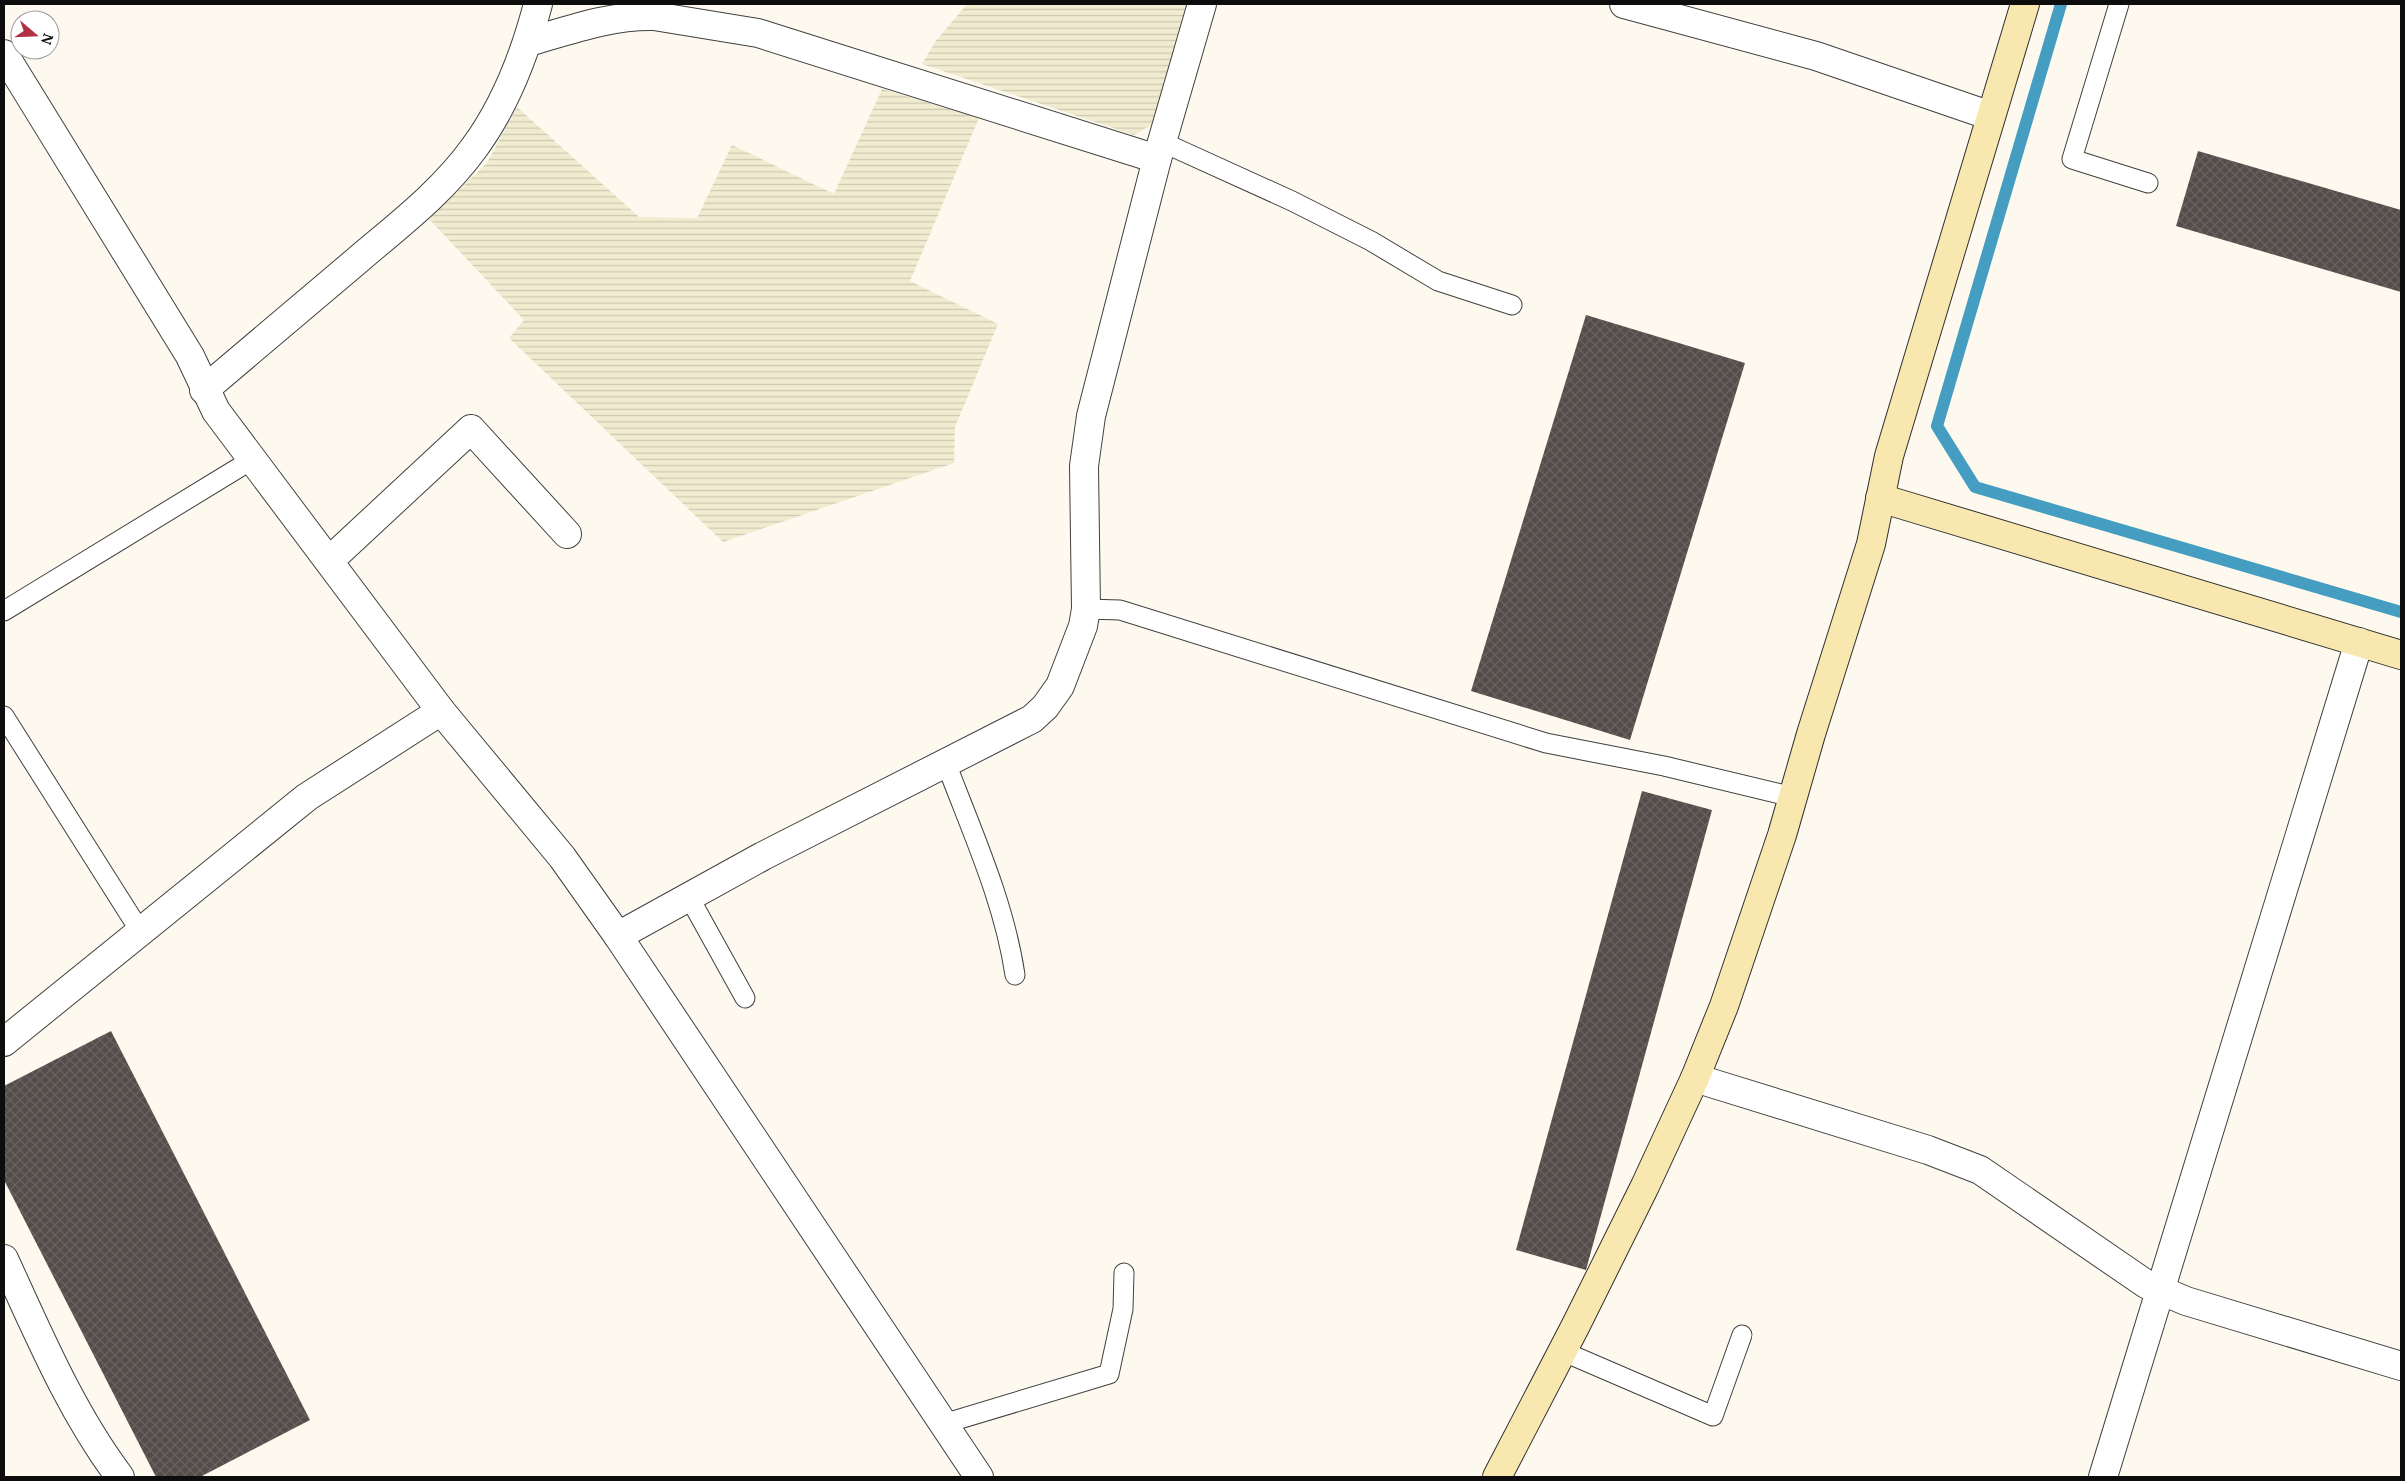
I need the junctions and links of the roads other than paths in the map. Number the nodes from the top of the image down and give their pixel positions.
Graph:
1 (538, 4) edge
2 (1202, 4) edge
3 (1624, 4) edge
4 (2025, 4) edge
5 (2119, 4) edge
6 (528, 42) junction
7 (4, 54) edge
8 (1991, 116) junction
9 (1159, 150) junction
10 (2148, 183) dead end
11 (1512, 305) dead end
12 (204, 390) junction
13 (253, 459) junction
14 (1880, 498) junction
15 (567, 534) dead end
16 (329, 560) junction
17 (1086, 609) junction
18 (4, 611) edge
19 (2359, 642) junction
20 (2401, 655) edge
21 (441, 710) junction
22 (4, 716) edge
23 (946, 763) junction
24 (1793, 797) junction
25 (689, 896) junction
26 (140, 931) junction
27 (618, 936) junction
28 (1016, 975) dead end
29 (745, 998) dead end
30 (4, 1042) edge
31 (1695, 1078) junction
32 (4, 1259) edge
33 (1124, 1273) dead end
34 (2160, 1291) junction
35 (1742, 1335) dead end
36 (1562, 1351) junction
37 (2401, 1366) edge
38 (943, 1424) junction
39 (120, 1477) edge
40 (979, 1477) edge
41 (1497, 1477) edge
42 (2103, 1477) edge

1 - 6 street
2 - 9 street
3 - 8 street
4 - 8 street
5 - 10 lane
6 - 9 street
6 - 12 street
7 - 12 street
8 - 14 street
9 - 11 lane
9 - 17 street
12 - 13 street
13 - 16 street
13 - 18 lane
14 - 19 street
14 - 24 street
15 - 16 street
16 - 21 street
17 - 23 street
17 - 24 lane
19 - 20 street
19 - 34 street
21 - 26 street
21 - 27 street
22 - 26 lane
23 - 25 street
23 - 28 lane
24 - 31 street
25 - 27 street
25 - 29 lane
26 - 30 street
27 - 38 street
31 - 34 street
31 - 36 street
32 - 39 street
33 - 38 lane
34 - 37 street
34 - 42 street
35 - 36 lane
36 - 41 street
38 - 40 street

